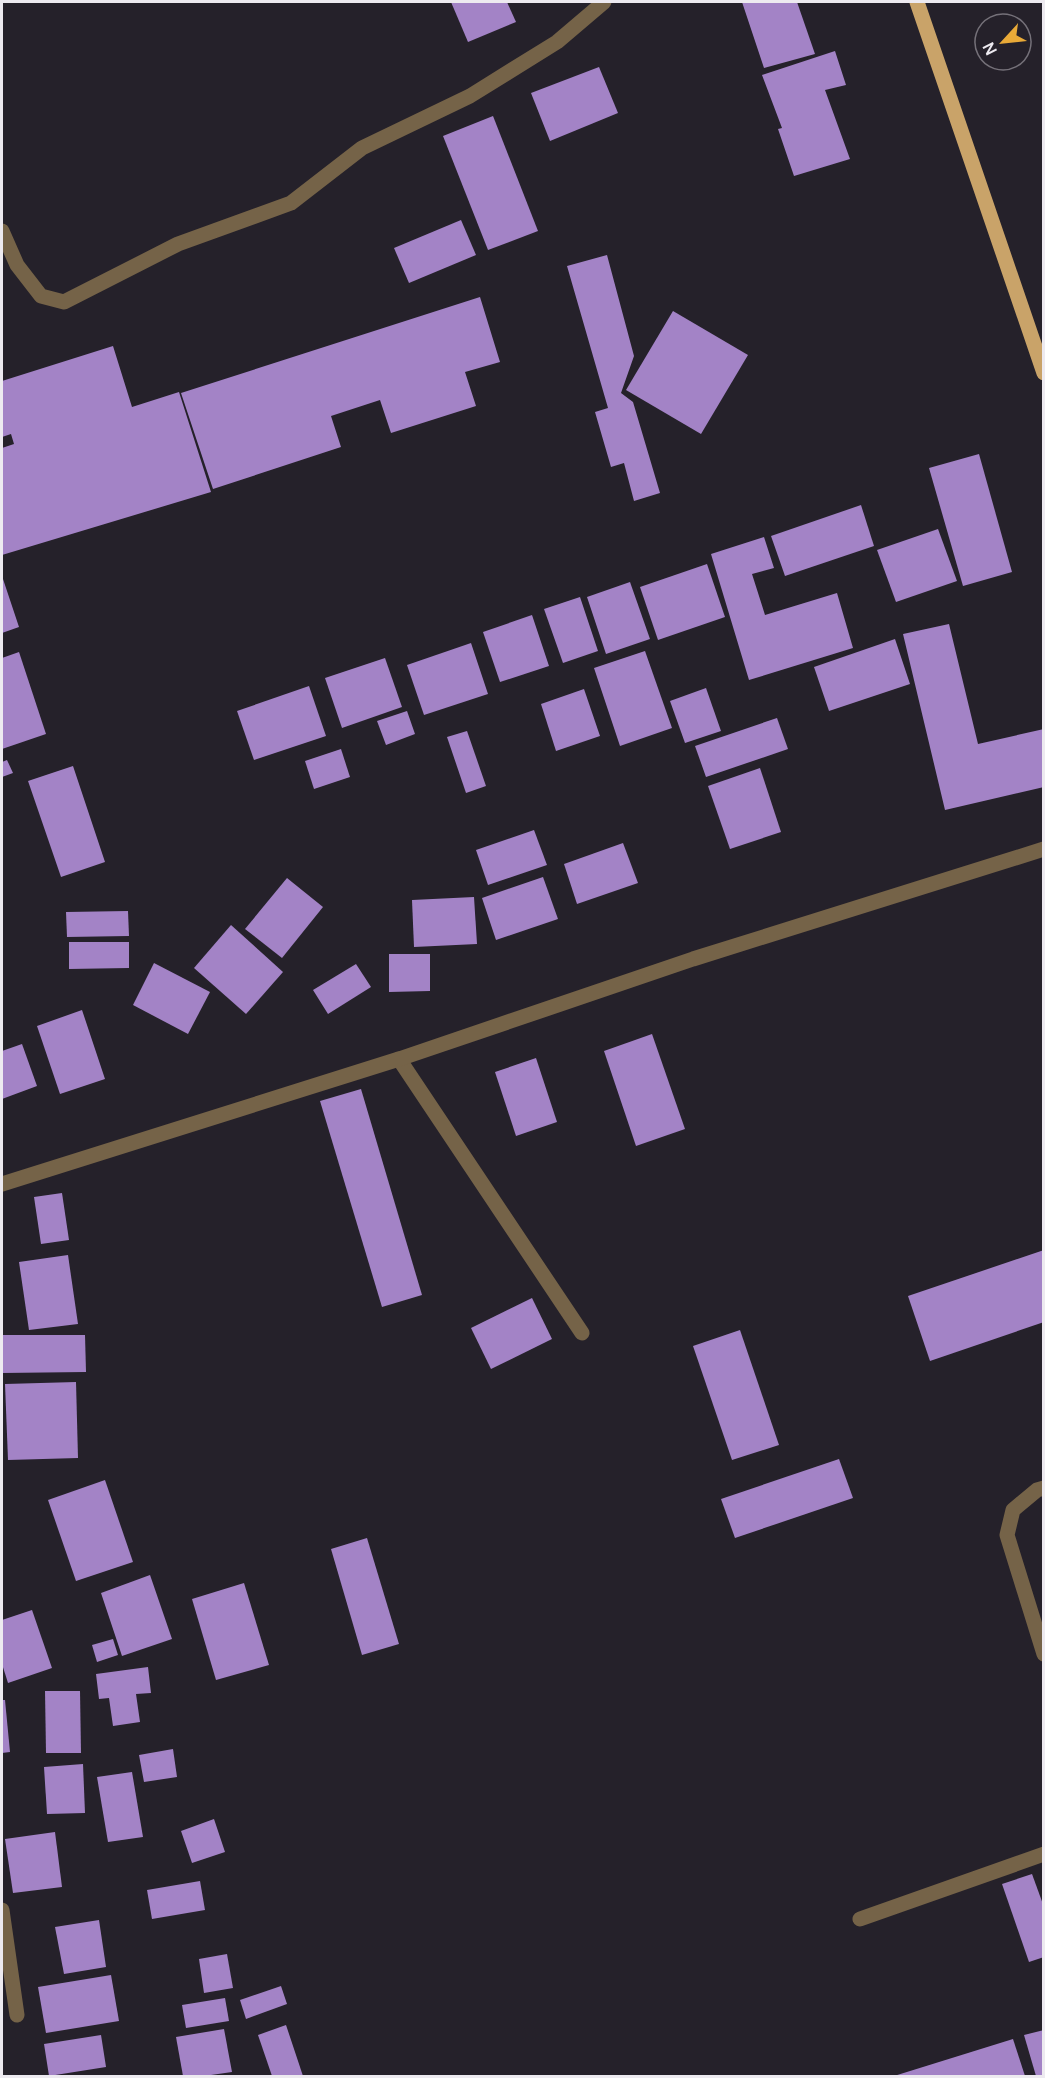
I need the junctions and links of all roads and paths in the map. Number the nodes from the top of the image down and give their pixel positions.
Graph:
1 (604, 2) edge
2 (917, 2) edge
3 (2, 231) edge
4 (1044, 373) edge
5 (1044, 849) edge
6 (399, 1059) junction
7 (2, 1184) edge
8 (582, 1334) dead end
9 (1044, 1488) edge
10 (1044, 1654) edge
11 (1044, 1854) edge
12 (2, 1911) edge
13 (860, 1919) dead end
14 (17, 2015) dead end

1 - 3 street
2 - 4 main road
5 - 6 street
6 - 7 street
6 - 8 street
9 - 10 street
11 - 13 street
12 - 14 street

